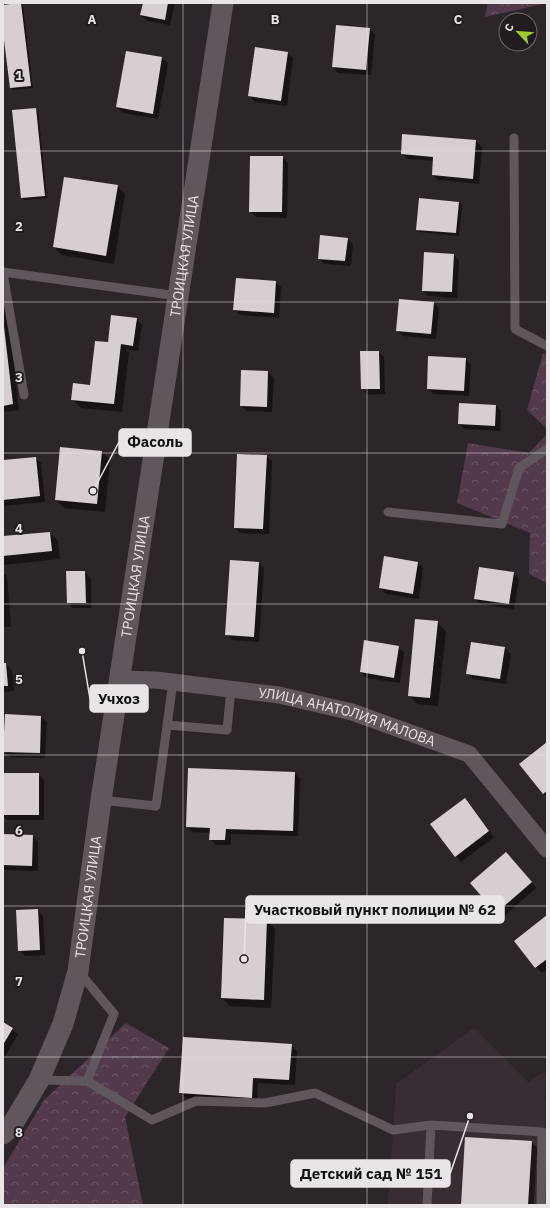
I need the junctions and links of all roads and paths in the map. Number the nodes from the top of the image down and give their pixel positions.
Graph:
1 (223, 3) edge
2 (514, 138) dead end
3 (3, 272) edge
4 (178, 296) junction
5 (547, 346) edge
6 (24, 395) dead end
7 (547, 449) edge
8 (388, 512) dead end
9 (120, 679) junction
10 (173, 682) junction
11 (231, 689) junction
12 (167, 725) junction
13 (102, 800) junction
14 (541, 828) edge
15 (547, 849) edge
16 (78, 971) junction
17 (39, 1080) junction
18 (87, 1081) junction
19 (431, 1125) junction
20 (3, 1134) edge
21 (428, 1205) edge
22 (541, 1205) edge

1 - 4 street, ТРОИЦКАЯ УЛИЦА
2 - 5 lane
3 - 4 lane
3 - 6 lane
4 - 9 street, ТРОИЦКАЯ УЛИЦА
7 - 8 lane
9 - 10 street, УЛИЦА АНАТОЛИЯ МАЛОВА
9 - 13 street, ТРОИЦКАЯ УЛИЦА
10 - 11 street, УЛИЦА АНАТОЛИЯ МАЛОВА
10 - 12 lane
11 - 12 lane
11 - 14 street, УЛИЦА АНАТОЛИЯ МАЛОВА
12 - 13 lane
13 - 16 street, ТРОИЦКАЯ УЛИЦА
14 - 15 street, УЛИЦА АНАТОЛИЯ МАЛОВА
16 - 17 street, ТРОИЦКАЯ УЛИЦА
16 - 18 lane
17 - 18 lane
17 - 20 street, ТРОИЦКАЯ УЛИЦА
18 - 19 lane
19 - 21 lane
19 - 22 lane

